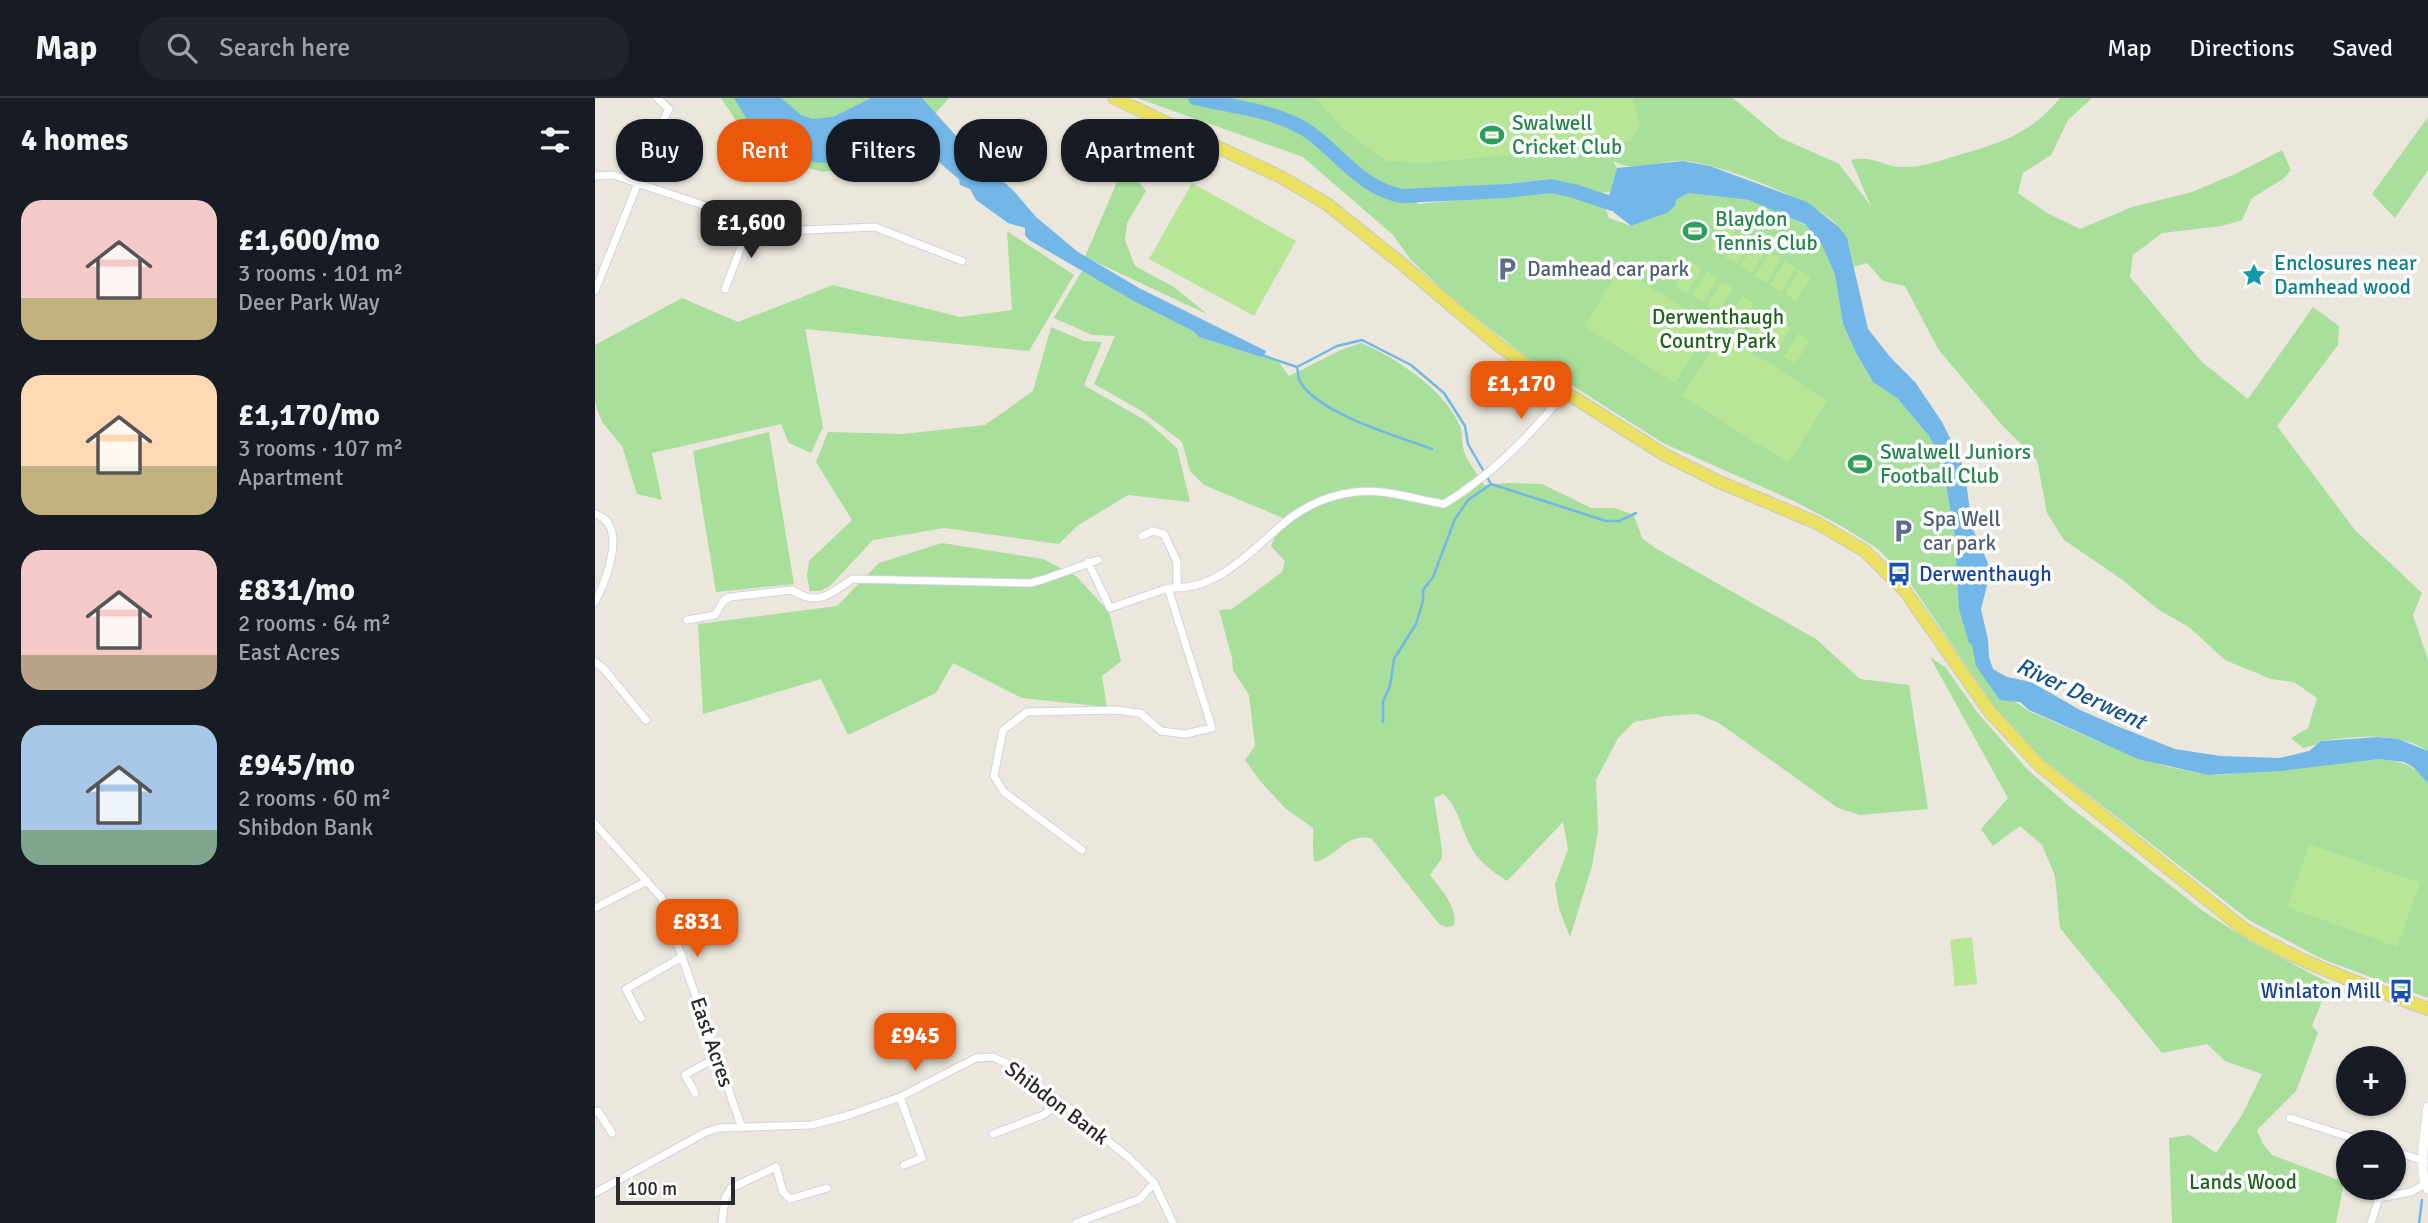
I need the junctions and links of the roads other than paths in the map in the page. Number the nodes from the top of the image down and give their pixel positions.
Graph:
1 (657, 98) edge
2 (1114, 98) edge
3 (595, 176) edge
4 (638, 183) junction
5 (751, 221) junction
6 (962, 261) dead end
7 (725, 289) dead end
8 (595, 291) edge
9 (1565, 393) junction
10 (597, 514) edge
11 (1142, 536) dead end
12 (1098, 560) dead end
13 (1088, 562) junction
14 (1168, 588) junction
15 (1177, 588) junction
16 (595, 602) edge
17 (687, 620) dead end
18 (595, 662) edge
19 (646, 720) dead end
20 (595, 824) edge
21 (1082, 850) dead end
22 (647, 881) junction
23 (595, 908) edge
24 (682, 957) junction
25 (2428, 1009) edge
26 (641, 1018) dead end
27 (717, 1057) junction
28 (695, 1093) dead end
29 (900, 1097) junction
30 (1061, 1102) junction
31 (2428, 1107) edge
32 (595, 1112) edge
33 (2290, 1118) dead end
34 (742, 1128) junction
35 (612, 1133) dead end
36 (2336, 1133) edge
37 (993, 1134) dead end
38 (2406, 1155) edge
39 (2424, 1161) junction
40 (904, 1165) dead end
41 (1154, 1183) junction
42 (2426, 1187) edge
43 (827, 1188) dead end
44 (595, 1191) edge
45 (722, 1223) edge
46 (1076, 1223) edge
47 (1173, 1223) edge
48 (2371, 1223) edge

1 - 4 street
2 - 9 main road
3 - 4 street
4 - 5 street
4 - 8 street
5 - 6 street
5 - 7 street
9 - 15 street
9 - 25 main road
10 - 16 street
11 - 15 street
12 - 13 street
13 - 14 street
13 - 17 street
14 - 15 street
14 - 21 street
18 - 19 street
20 - 22 street, East Acres
22 - 23 street
22 - 24 street, East Acres
24 - 26 street
24 - 27 street, East Acres
27 - 28 street
27 - 34 street, East Acres
29 - 30 street, Shibdon Bank
29 - 34 street, Shibdon Bank
29 - 40 street
30 - 37 street
30 - 41 street, Shibdon Bank
31 - 39 street
32 - 35 street
33 - 36 street
34 - 44 street, Shibdon Bank
38 - 39 street
39 - 42 street
41 - 46 street
41 - 47 street, Shibdon Bank
42 - 48 street
43 - 45 street

